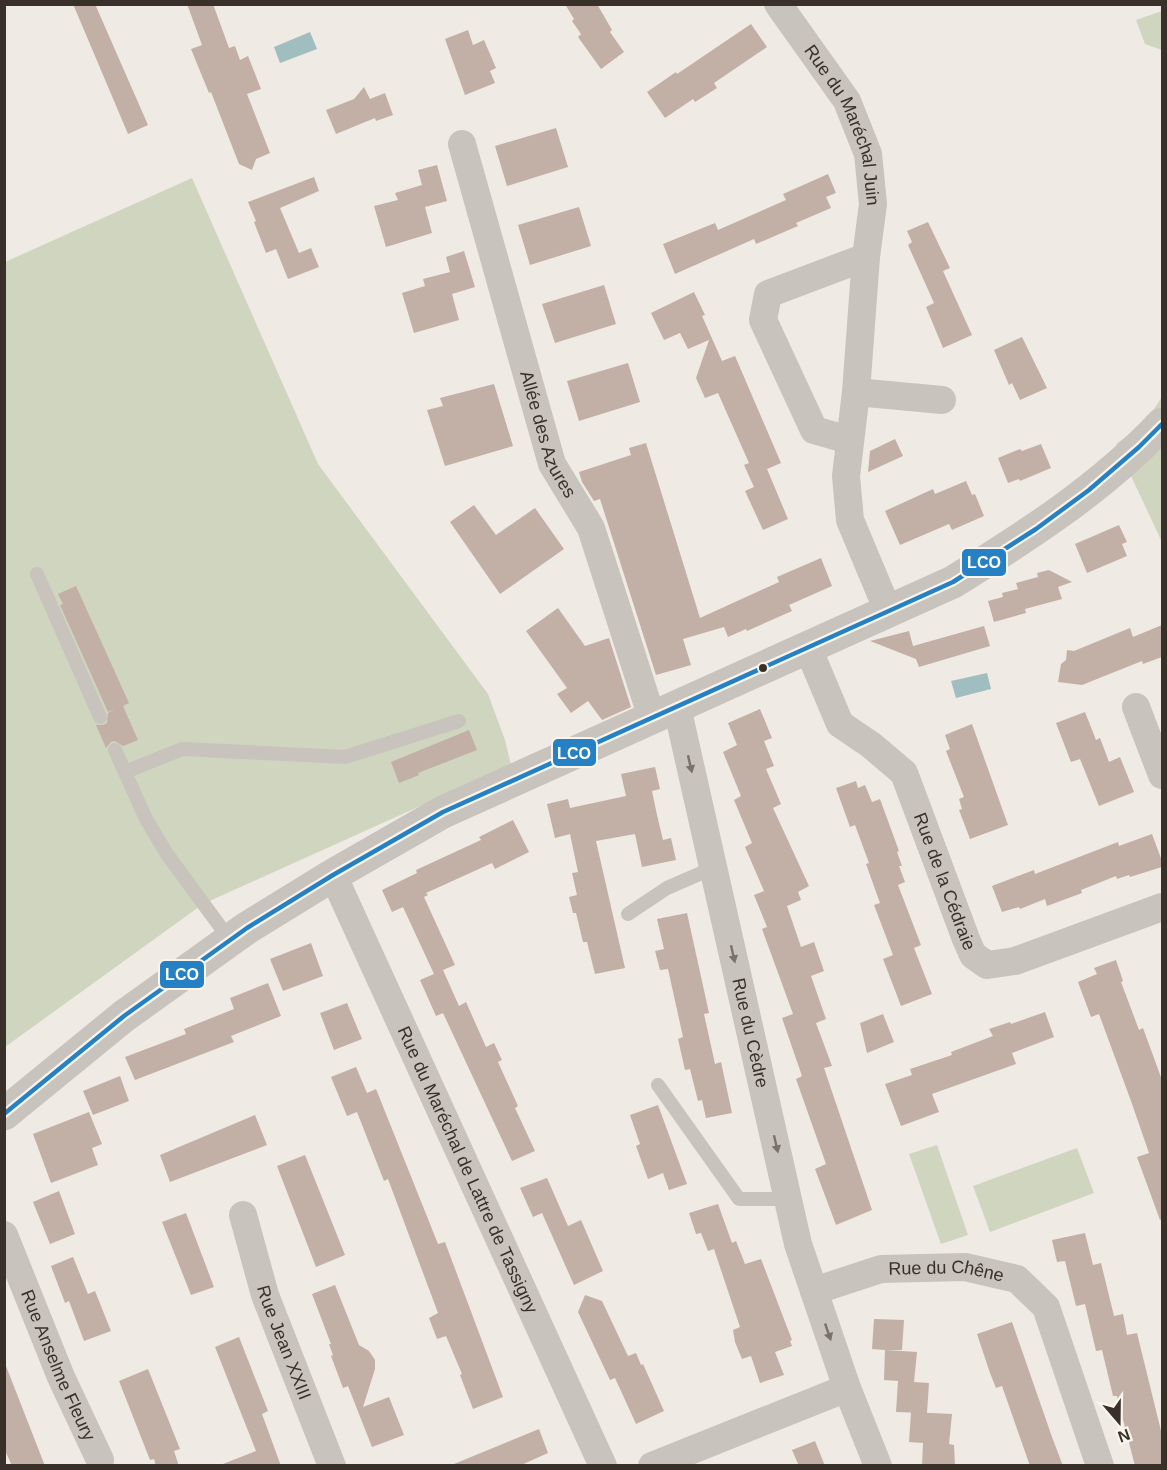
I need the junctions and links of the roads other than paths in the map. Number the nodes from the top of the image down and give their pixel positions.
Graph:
1 (778, 4) edge
2 (462, 144) dead end
3 (866, 257) junction
4 (856, 392) junction
5 (942, 400) dead end
6 (1162, 424) edge
7 (849, 440) junction
8 (37, 574) dead end
9 (891, 610) junction
10 (808, 648) junction
11 (1136, 707) dead end
12 (664, 712) junction
13 (100, 717) dead end
14 (459, 722) dead end
15 (115, 750) dead end
16 (125, 772) junction
17 (1162, 775) edge
18 (713, 868) junction
19 (333, 875) junction
20 (1162, 910) edge
21 (628, 914) dead end
22 (230, 940) junction
23 (658, 1085) dead end
24 (4, 1114) edge
25 (788, 1198) junction
26 (243, 1215) dead end
27 (4, 1235) edge
28 (814, 1291) junction
29 (847, 1388) junction
30 (100, 1460) dead end
31 (332, 1466) edge
32 (603, 1466) edge
33 (652, 1466) edge
34 (878, 1466) edge
35 (1100, 1466) edge

1 - 3 street, Rue du Maréchal Juin
2 - 12 street, Allée des Azures
3 - 4 street, Rue du Maréchal Juin
3 - 7 street
4 - 5 street
4 - 7 street, Rue du Maréchal Juin
6 - 9 street
7 - 9 street, Rue du Maréchal Juin
8 - 13 lane
9 - 10 street
10 - 12 street
10 - 20 street, Rue de la Cédraie
11 - 17 street
12 -> 18 street, Rue du Cèdre
12 - 19 street
14 - 16 lane
15 - 16 lane
16 - 22 lane
18 - 21 lane
18 -> 25 street, Rue du Cèdre
19 - 22 street
19 - 32 street, Rue du Maréchal de Lattre de Tassigny
22 - 24 street
23 - 25 lane
25 - 28 street, Rue du Cèdre
26 - 31 street, Rue Jean XXIII
27 - 30 street, Rue Anselme Fleury
28 -> 29 street, Rue du Cèdre
28 - 35 street, Rue du Chêne
29 - 33 street
29 - 34 street, Rue du Cèdre

